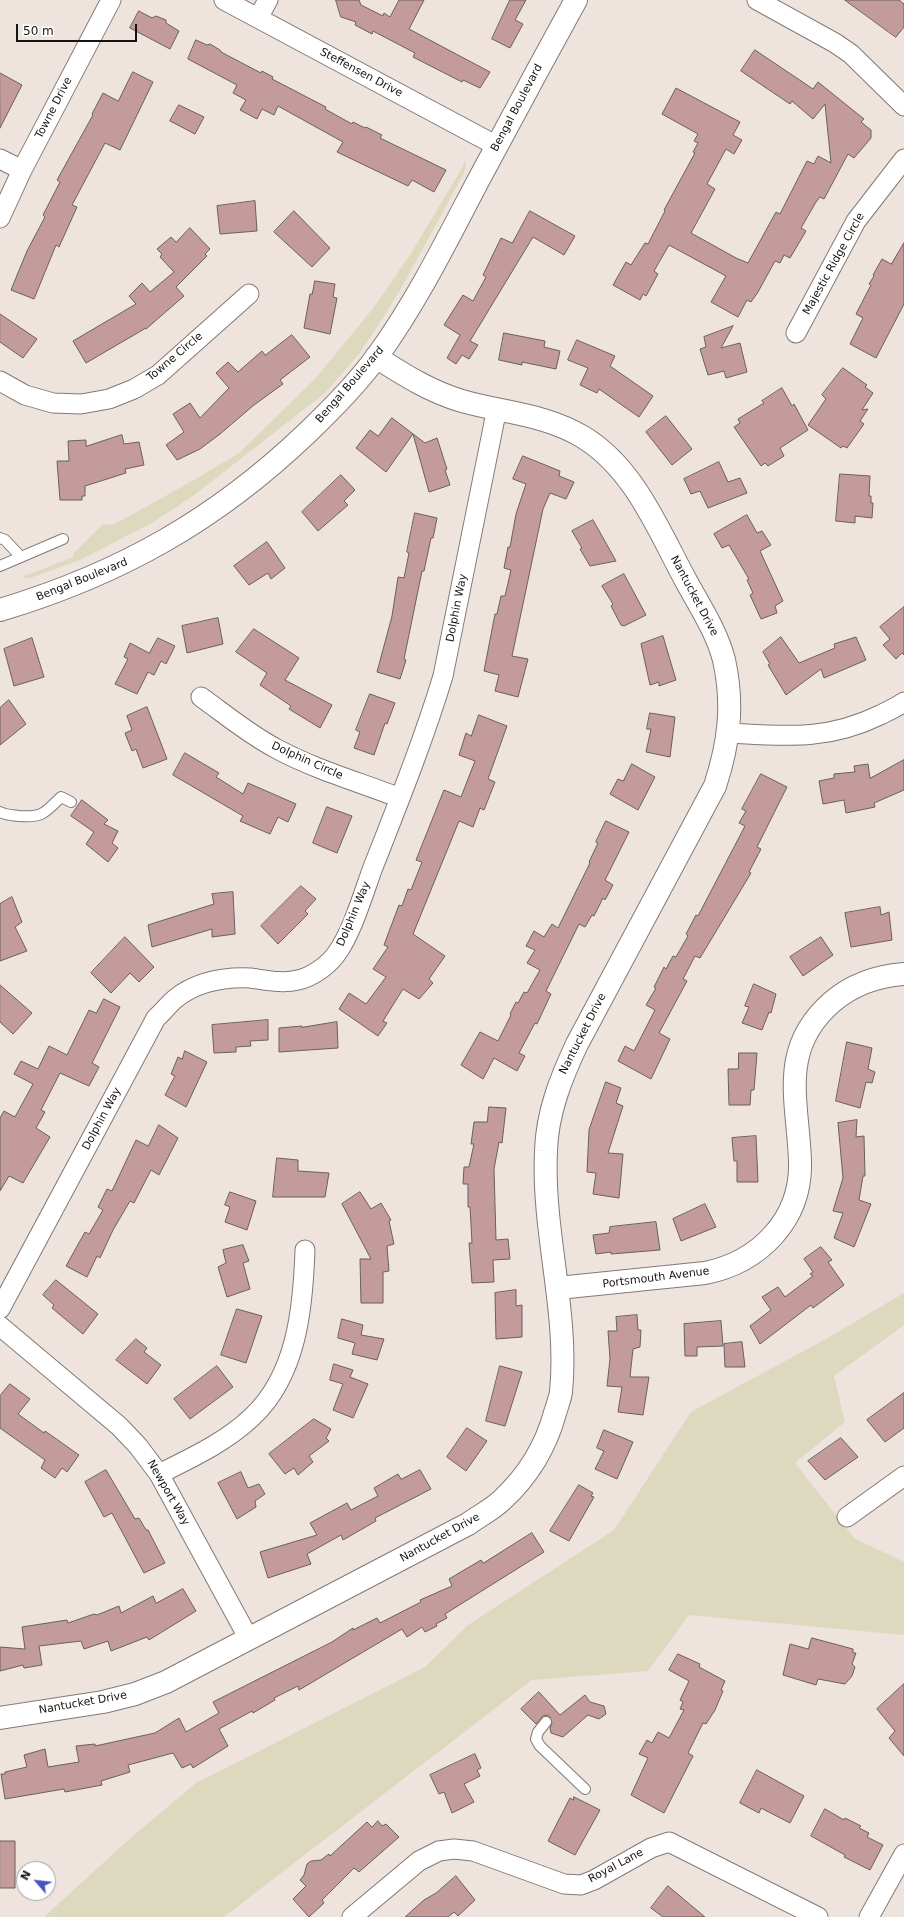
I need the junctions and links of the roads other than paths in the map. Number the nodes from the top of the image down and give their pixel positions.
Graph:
1 (111, 0) edge
2 (224, 0) edge
3 (268, 0) edge
4 (576, 0) edge
5 (757, 0) edge
6 (258, 18) junction
7 (904, 106) edge
8 (497, 146) junction
9 (0, 158) edge
10 (904, 159) edge
11 (22, 170) junction
12 (0, 218) edge
13 (249, 294) dead end
14 (796, 333) dead end
15 (376, 357) junction
16 (0, 382) edge
17 (497, 408) junction
18 (0, 538) edge
19 (63, 539) dead end
20 (21, 557) junction
21 (0, 566) edge
22 (0, 610) edge
23 (201, 697) dead end
24 (904, 702) edge
25 (729, 733) junction
26 (400, 798) junction
27 (70, 802) dead end
28 (0, 812) edge
29 (904, 974) edge
30 (305, 1250) dead end
31 (558, 1288) junction
32 (0, 1310) edge
33 (0, 1326) edge
34 (159, 1474) junction
35 (904, 1476) edge
36 (846, 1516) dead end
37 (249, 1639) junction
38 (0, 1718) edge
39 (546, 1722) dead end
40 (585, 1789) dead end
41 (904, 1854) edge
42 (352, 1917) edge
43 (818, 1917) edge
44 (869, 1917) edge

1 - 11 street, Towne Drive
2 - 6 street, Steffensen Drive
3 - 6 street
4 - 8 street, Bengal Boulevard
5 - 7 street
6 - 8 street, Steffensen Drive
8 - 15 street, Bengal Boulevard
9 - 11 street
10 - 14 street, Majestic Ridge Circle
11 - 12 street, Towne Drive
13 - 16 street, Towne Circle
15 - 17 street, Nantucket Drive
15 - 22 street, Bengal Boulevard
17 - 25 street, Nantucket Drive
17 - 26 street, Dolphin Way
18 - 20 lane
19 - 20 lane
20 - 21 lane
23 - 26 street, Dolphin Circle
24 - 25 street
25 - 31 street, Nantucket Drive
26 - 32 street, Dolphin Way
27 - 28 lane
29 - 31 street, Portsmouth Avenue
30 - 34 street
31 - 37 street, Nantucket Drive
33 - 34 street, Newport Way
34 - 37 street, Newport Way
35 - 36 street
37 - 38 street, Nantucket Drive
39 - 40 lane
41 - 44 street
42 - 43 street, Royal Lane

